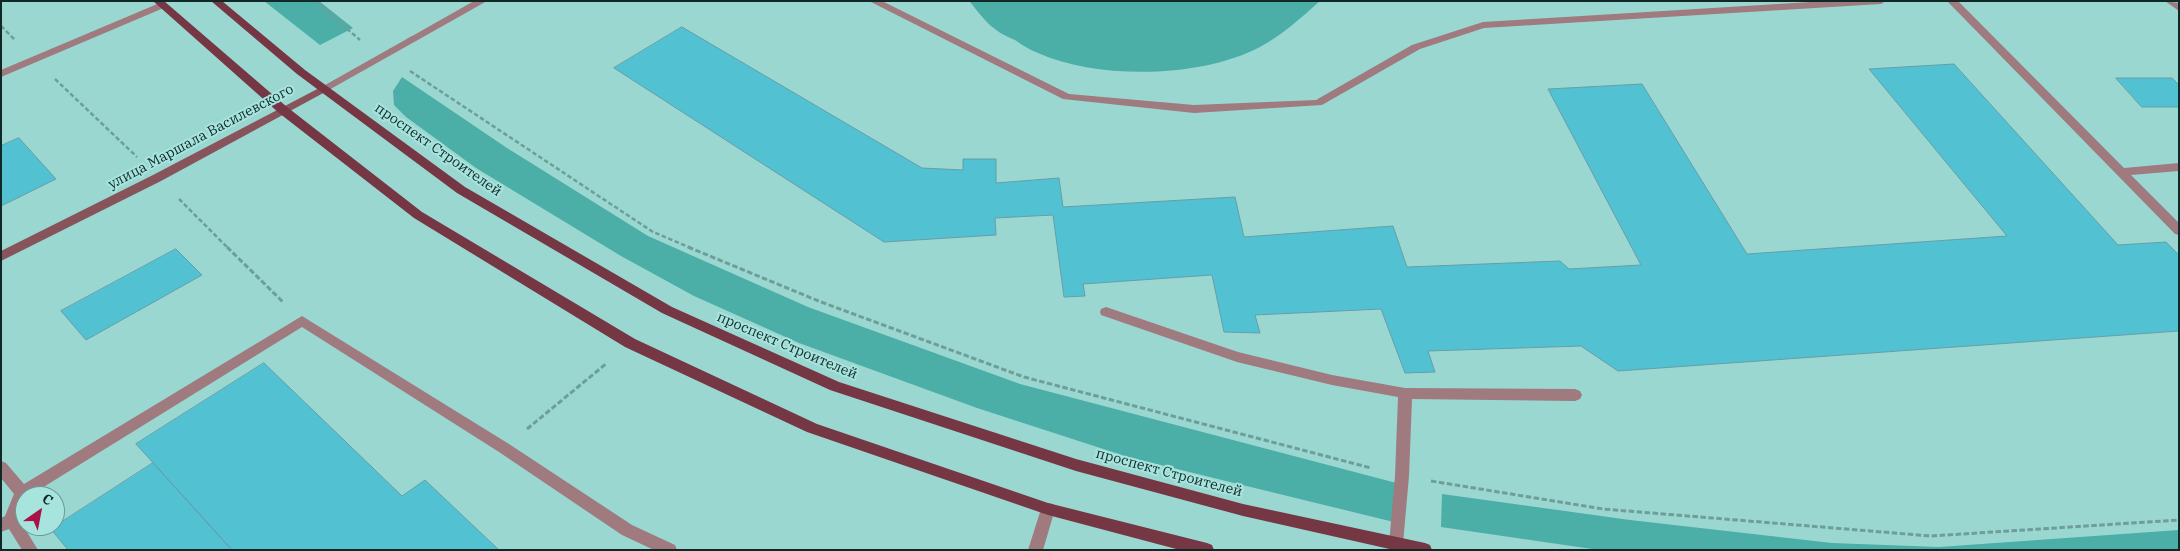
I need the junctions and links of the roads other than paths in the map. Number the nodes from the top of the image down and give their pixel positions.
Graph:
1 (216, 1) edge
2 (482, 1) edge
3 (874, 1) edge
4 (1881, 1) edge
5 (1952, 1) edge
6 (2170, 1) edge
7 (160, 3) edge
8 (2179, 8) edge
9 (1, 74) edge
10 (323, 89) junction
11 (283, 110) junction
12 (2179, 167) edge
13 (2121, 172) junction
14 (2179, 231) edge
15 (1, 257) edge
16 (1106, 312) dead end
17 (1405, 393) junction
18 (1576, 395) dead end
19 (1, 467) edge
20 (16, 486) edge
21 (33, 486) edge
22 (15, 506) edge
23 (1048, 509) junction
24 (6, 523) edge
25 (1396, 544) junction
26 (32, 550) edge
27 (670, 550) edge
28 (1035, 550) edge
29 (1207, 550) edge
30 (1425, 550) edge

1 - 10 main road, проспект Строителей
2 - 10 street, улица Маршала Василевского
3 - 4 street
5 - 13 street
6 - 8 street
7 - 9 street
7 - 11 main road
10 - 11 street, улица Маршала Василевского
10 - 25 main road, проспект Строителей
11 - 15 street, улица Маршала Василевского
11 - 23 main road
12 - 13 street
13 - 14 street
16 - 17 street
17 - 18 street
17 - 25 street
19 - 20 street
21 - 27 street
22 - 24 street
23 - 28 street
23 - 29 main road
24 - 26 street
25 - 30 main road, проспект Строителей

